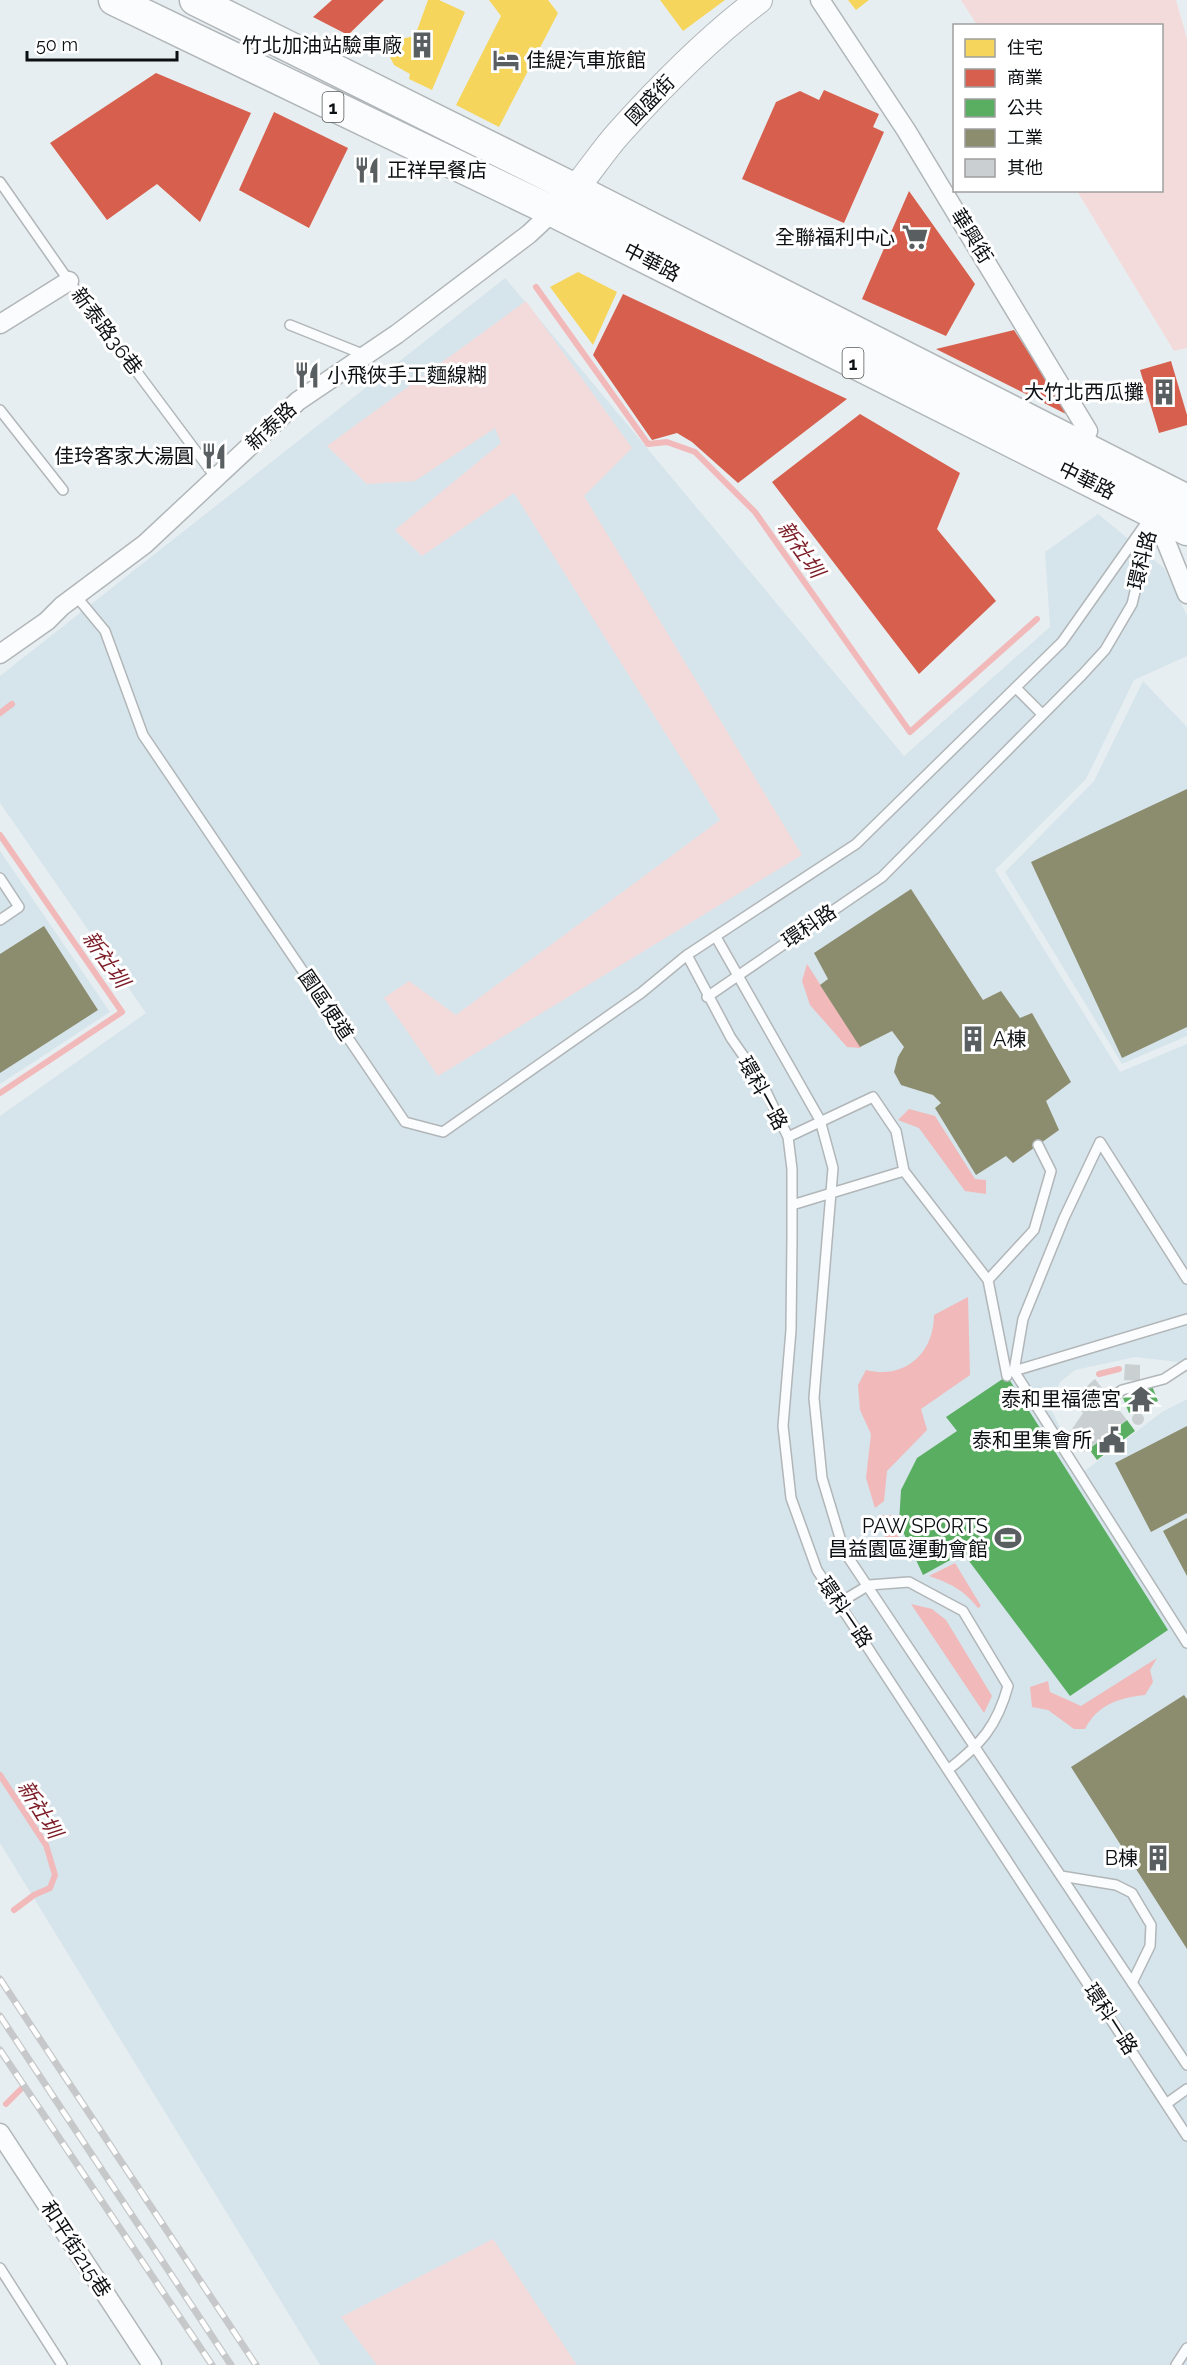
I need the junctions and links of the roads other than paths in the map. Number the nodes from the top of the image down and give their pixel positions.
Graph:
1 (114, 0) edge
2 (195, 0) edge
3 (759, 0) edge
4 (820, 0) edge
5 (0, 182) edge
6 (575, 189) junction
7 (554, 212) junction
8 (69, 281) junction
9 (0, 324) edge
10 (290, 325) dead end
11 (365, 355) junction
12 (0, 411) edge
13 (1081, 448) junction
14 (216, 478) junction
15 (63, 490) dead end
16 (1168, 500) edge
17 (1187, 530) edge
18 (1187, 594) edge
19 (76, 596) junction
20 (0, 654) edge
21 (1016, 688) junction
22 (1042, 714) junction
23 (0, 878) edge
24 (0, 920) edge
25 (716, 937) junction
26 (687, 955) junction
27 (736, 976) junction
28 (707, 997) junction
29 (820, 1120) junction
30 (788, 1137) junction
31 (1038, 1145) dead end
32 (904, 1171) junction
33 (832, 1193) junction
34 (792, 1205) junction
35 (1187, 1279) edge
36 (988, 1280) junction
37 (1187, 1319) edge
38 (1187, 1364) edge
39 (1010, 1374) junction
40 (1110, 1399) dead end
41 (869, 1585) junction
42 (839, 1603) junction
43 (1187, 1643) edge
44 (977, 1747) junction
45 (949, 1769) junction
46 (1061, 1876) junction
47 (1132, 1983) junction
48 (1187, 2065) edge
49 (1187, 2089) edge
50 (1166, 2104) junction
51 (0, 2133) edge
52 (1187, 2136) edge
53 (0, 2268) edge
54 (1187, 2348) edge
55 (62, 2365) edge
56 (152, 2365) edge
57 (1176, 2365) edge

1 - 7 main road, 中華路 / 1
2 - 6 main road, 中華路 / 1
3 - 6 street, 國盛街
4 - 13 street, 華興街
5 - 8 lane, 新泰路36巷
6 - 7 street, 國盛街
6 - 13 main road, 中華路 / 1
7 - 11 street, 新泰路
7 - 16 main road, 中華路 / 1
8 - 9 street
8 - 14 lane, 新泰路36巷
10 - 11 lane
11 - 14 street, 新泰路
12 - 15 lane
13 - 16 main road, 中華路 / 1
14 - 19 street, 新泰路
16 - 17 main road, 中華路 / 1
16 - 18 street
16 - 21 lane, 環科路
16 - 22 lane, 環科路
19 - 20 street, 新泰路
19 - 26 lane, 園區便道
21 - 22 lane
21 - 25 lane, 環科路
22 - 27 lane, 環科路
23 - 24 lane
25 - 26 lane, 環科路
25 - 27 lane, 環科一路
26 - 28 lane, 環科一路
27 - 28 lane, 環科路
27 - 29 lane, 環科一路
28 - 30 lane, 環科一路
29 - 30 lane
29 - 32 lane
29 - 33 lane, 環科一路
30 - 34 lane, 環科一路
31 - 36 lane
32 - 33 lane
32 - 36 lane
33 - 34 lane
33 - 41 lane, 環科一路
34 - 42 lane, 環科一路
35 - 39 lane
36 - 39 lane
37 - 39 lane
38 - 40 lane
39 - 43 lane
41 - 42 lane
41 - 44 lane, 環科一路
41 - 44 lane
42 - 45 lane, 環科一路
44 - 45 lane
44 - 46 lane, 環科一路
45 - 50 lane, 環科一路
46 - 47 lane, 環科一路
46 - 47 lane
47 - 48 lane, 環科一路
49 - 50 lane
50 - 52 lane, 環科一路
51 - 56 street, 和平街215巷
53 - 55 lane
54 - 57 lane

